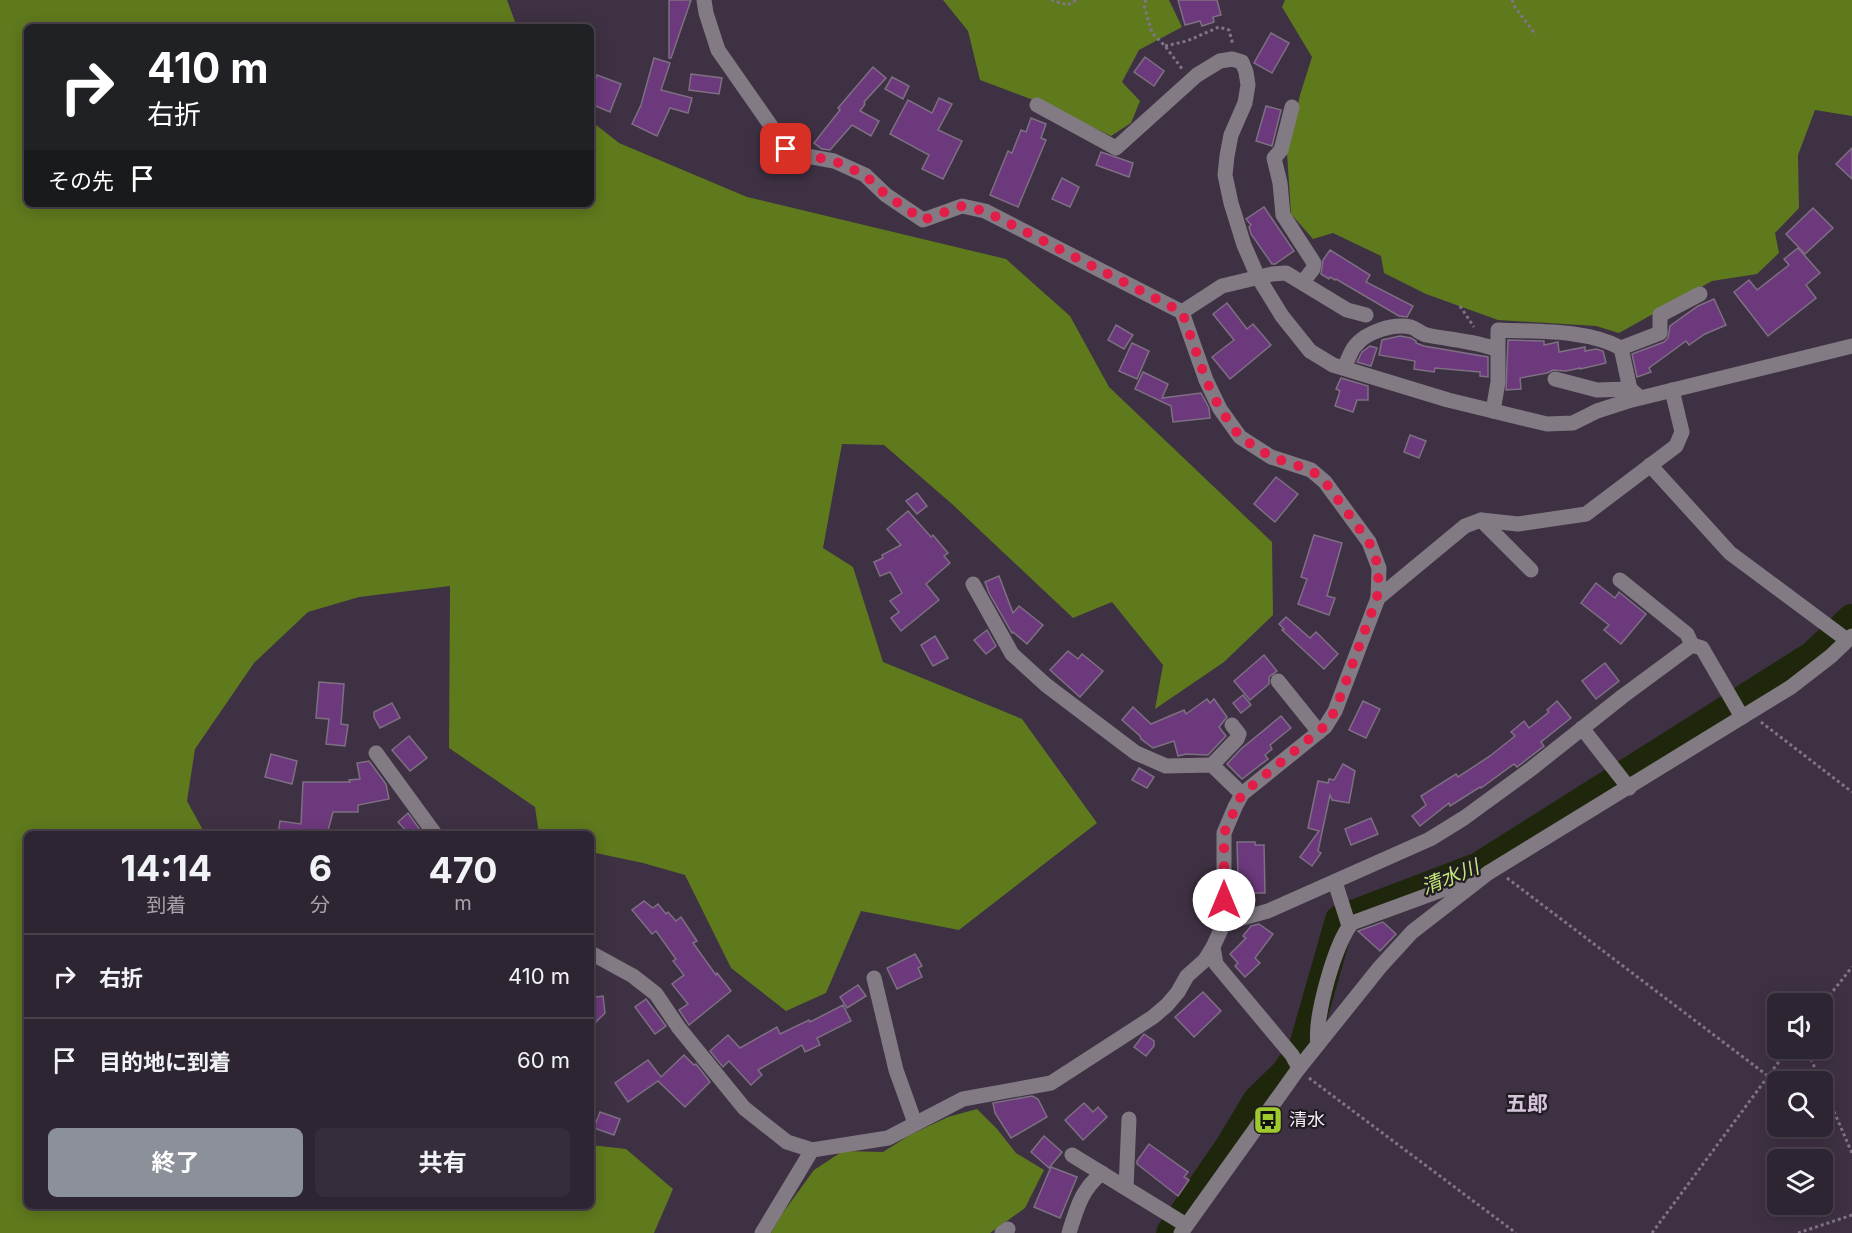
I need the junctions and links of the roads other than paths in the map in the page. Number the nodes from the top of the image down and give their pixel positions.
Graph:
1 (704, 0) edge
2 (1037, 105) dead end
3 (1292, 107) dead end
4 (1258, 278) junction
5 (1303, 282) junction
6 (1700, 294) dead end
7 (1182, 312) junction
8 (1366, 315) dead end
9 (1852, 346) edge
10 (1621, 348) junction
11 (1496, 350) junction
12 (1344, 367) junction
13 (1556, 379) dead end
14 (1672, 390) junction
15 (1635, 394) junction
16 (1493, 411) junction
17 (1650, 465) junction
18 (1481, 519) junction
19 (1531, 570) dead end
20 (1620, 580) dead end
21 (973, 584) dead end
22 (1377, 598) junction
23 (1850, 638) edge
24 (1692, 645) junction
25 (1278, 681) dead end
26 (1746, 715) junction
27 (1232, 725) dead end
28 (1582, 728) junction
29 (1319, 732) junction
30 (376, 753) dead end
31 (1212, 765) junction
32 (1629, 788) junction
33 (1242, 794) junction
34 (433, 831) edge
35 (1335, 882) junction
36 (1469, 887) junction
37 (1224, 923) junction
38 (1349, 926) junction
39 (1213, 947) junction
40 (594, 954) edge
41 (874, 978) dead end
42 (1318, 1044) junction
43 (1299, 1068) junction
44 (1129, 1119) dead end
45 (915, 1123) junction
46 (812, 1150) junction
47 (1072, 1155) dead end
48 (1102, 1173) junction
49 (1126, 1188) junction
50 (1183, 1229) edge
51 (762, 1233) edge
52 (1069, 1233) edge

1 - 7 street
2 - 4 street
3 - 5 street
4 - 5 street
4 - 7 street
4 - 12 street
5 - 8 street
6 - 10 street
7 - 22 street
9 - 14 street
10 - 11 street
10 - 15 street
11 - 12 street
11 - 16 street
12 - 16 street
13 - 15 street
14 - 15 street
14 - 17 street
15 - 16 street
17 - 18 street
17 - 23 street
18 - 19 street
18 - 22 street
20 - 24 street
21 - 31 street
22 - 29 street
23 - 26 street
24 - 26 street
24 - 28 street
25 - 29 street
26 - 32 street
27 - 31 street
28 - 32 street
28 - 35 street
29 - 33 street
30 - 34 street
31 - 33 street
32 - 36 street
33 - 37 street
35 - 37 street
35 - 38 street
36 - 38 street
36 - 42 street
37 - 39 street
38 - 42 street
39 - 43 street
39 - 45 street
40 - 46 street
41 - 45 street
42 - 43 street
43 - 50 street
44 - 49 street
45 - 46 street
46 - 51 street
47 - 48 street
48 - 49 street
48 - 52 street
49 - 50 street

